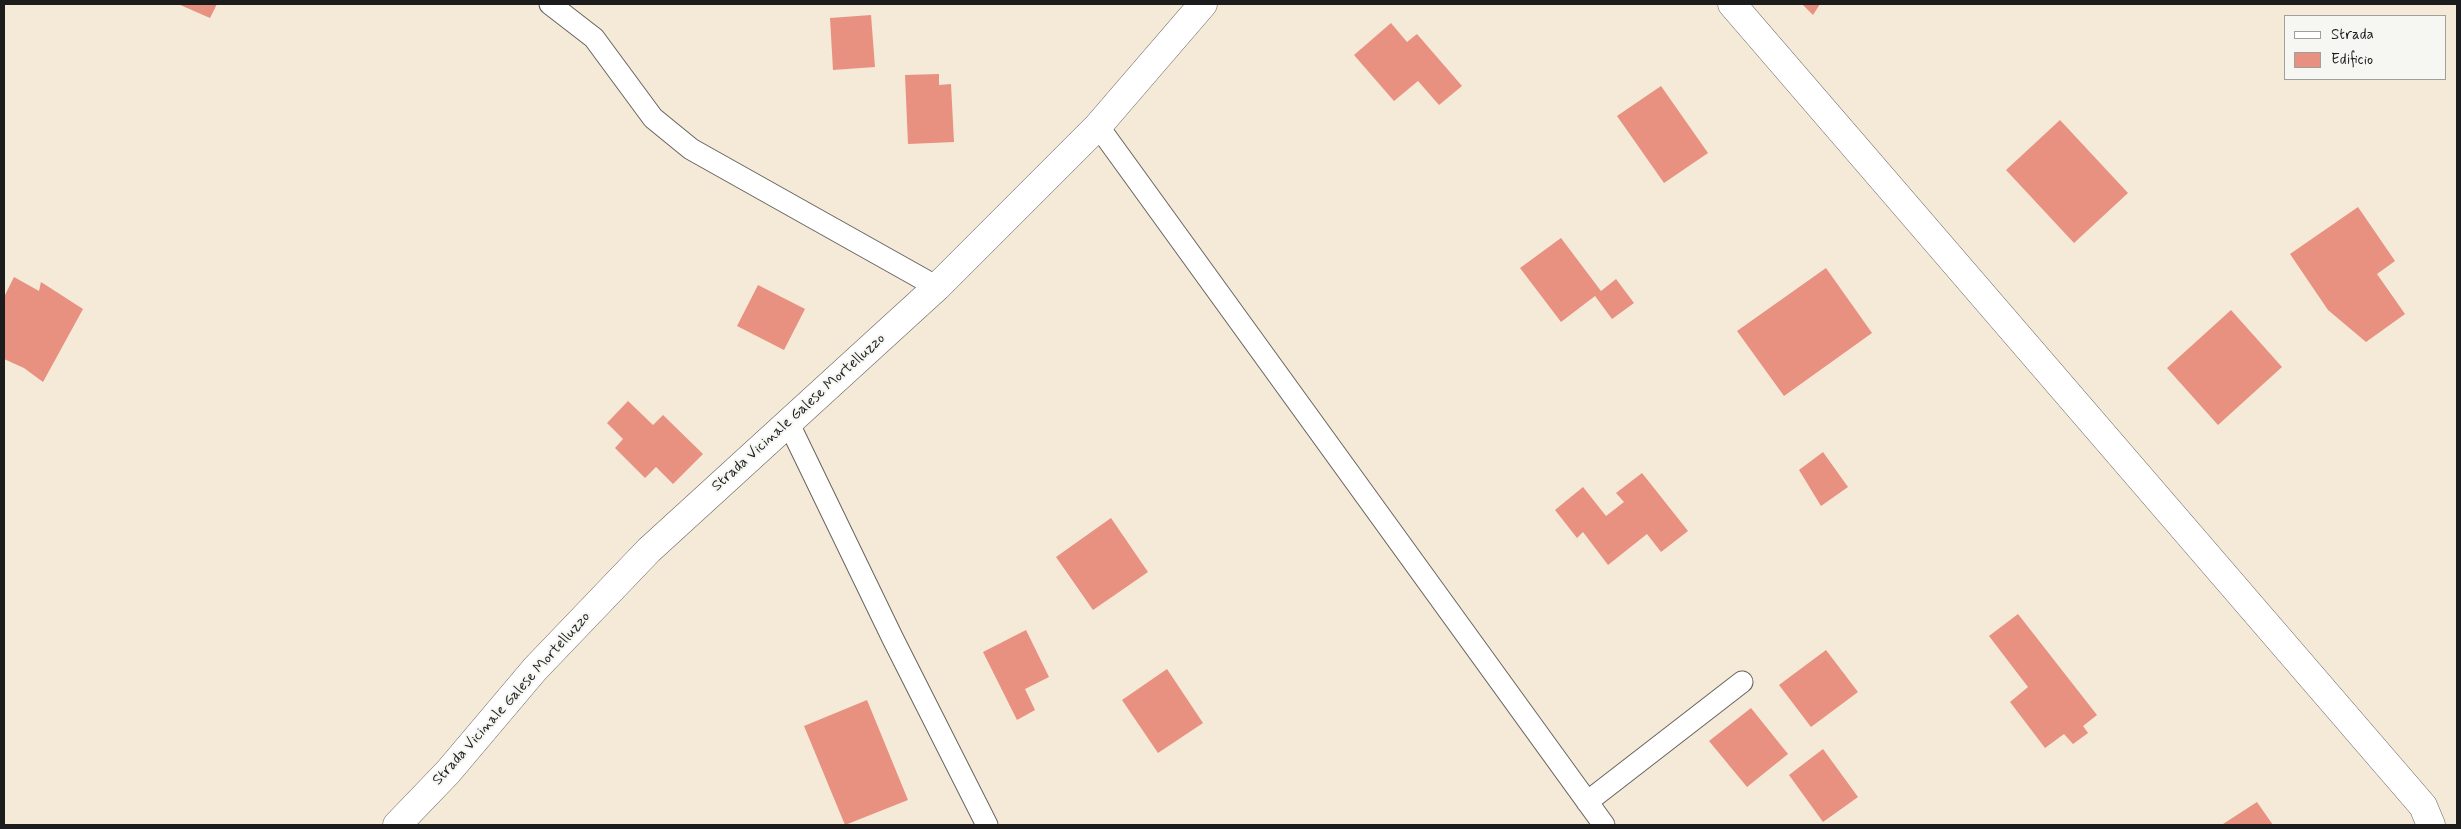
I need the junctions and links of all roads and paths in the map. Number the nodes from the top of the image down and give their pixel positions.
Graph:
1 (550, 4) edge
2 (1203, 4) edge
3 (1732, 4) edge
4 (1098, 126) junction
5 (938, 287) junction
6 (788, 422) junction
7 (1742, 682) dead end
8 (1587, 802) junction
9 (2427, 823) edge
10 (397, 825) edge
11 (987, 825) edge
12 (1604, 825) edge

1 - 5 lane
2 - 4 street, Strada Vicinale Galese Mortelluzzo
3 - 9 street
4 - 5 street, Strada Vicinale Galese Mortelluzzo
4 - 8 lane
5 - 6 street, Strada Vicinale Galese Mortelluzzo
6 - 10 street, Strada Vicinale Galese Mortelluzzo
6 - 11 lane
7 - 8 lane
8 - 12 lane

